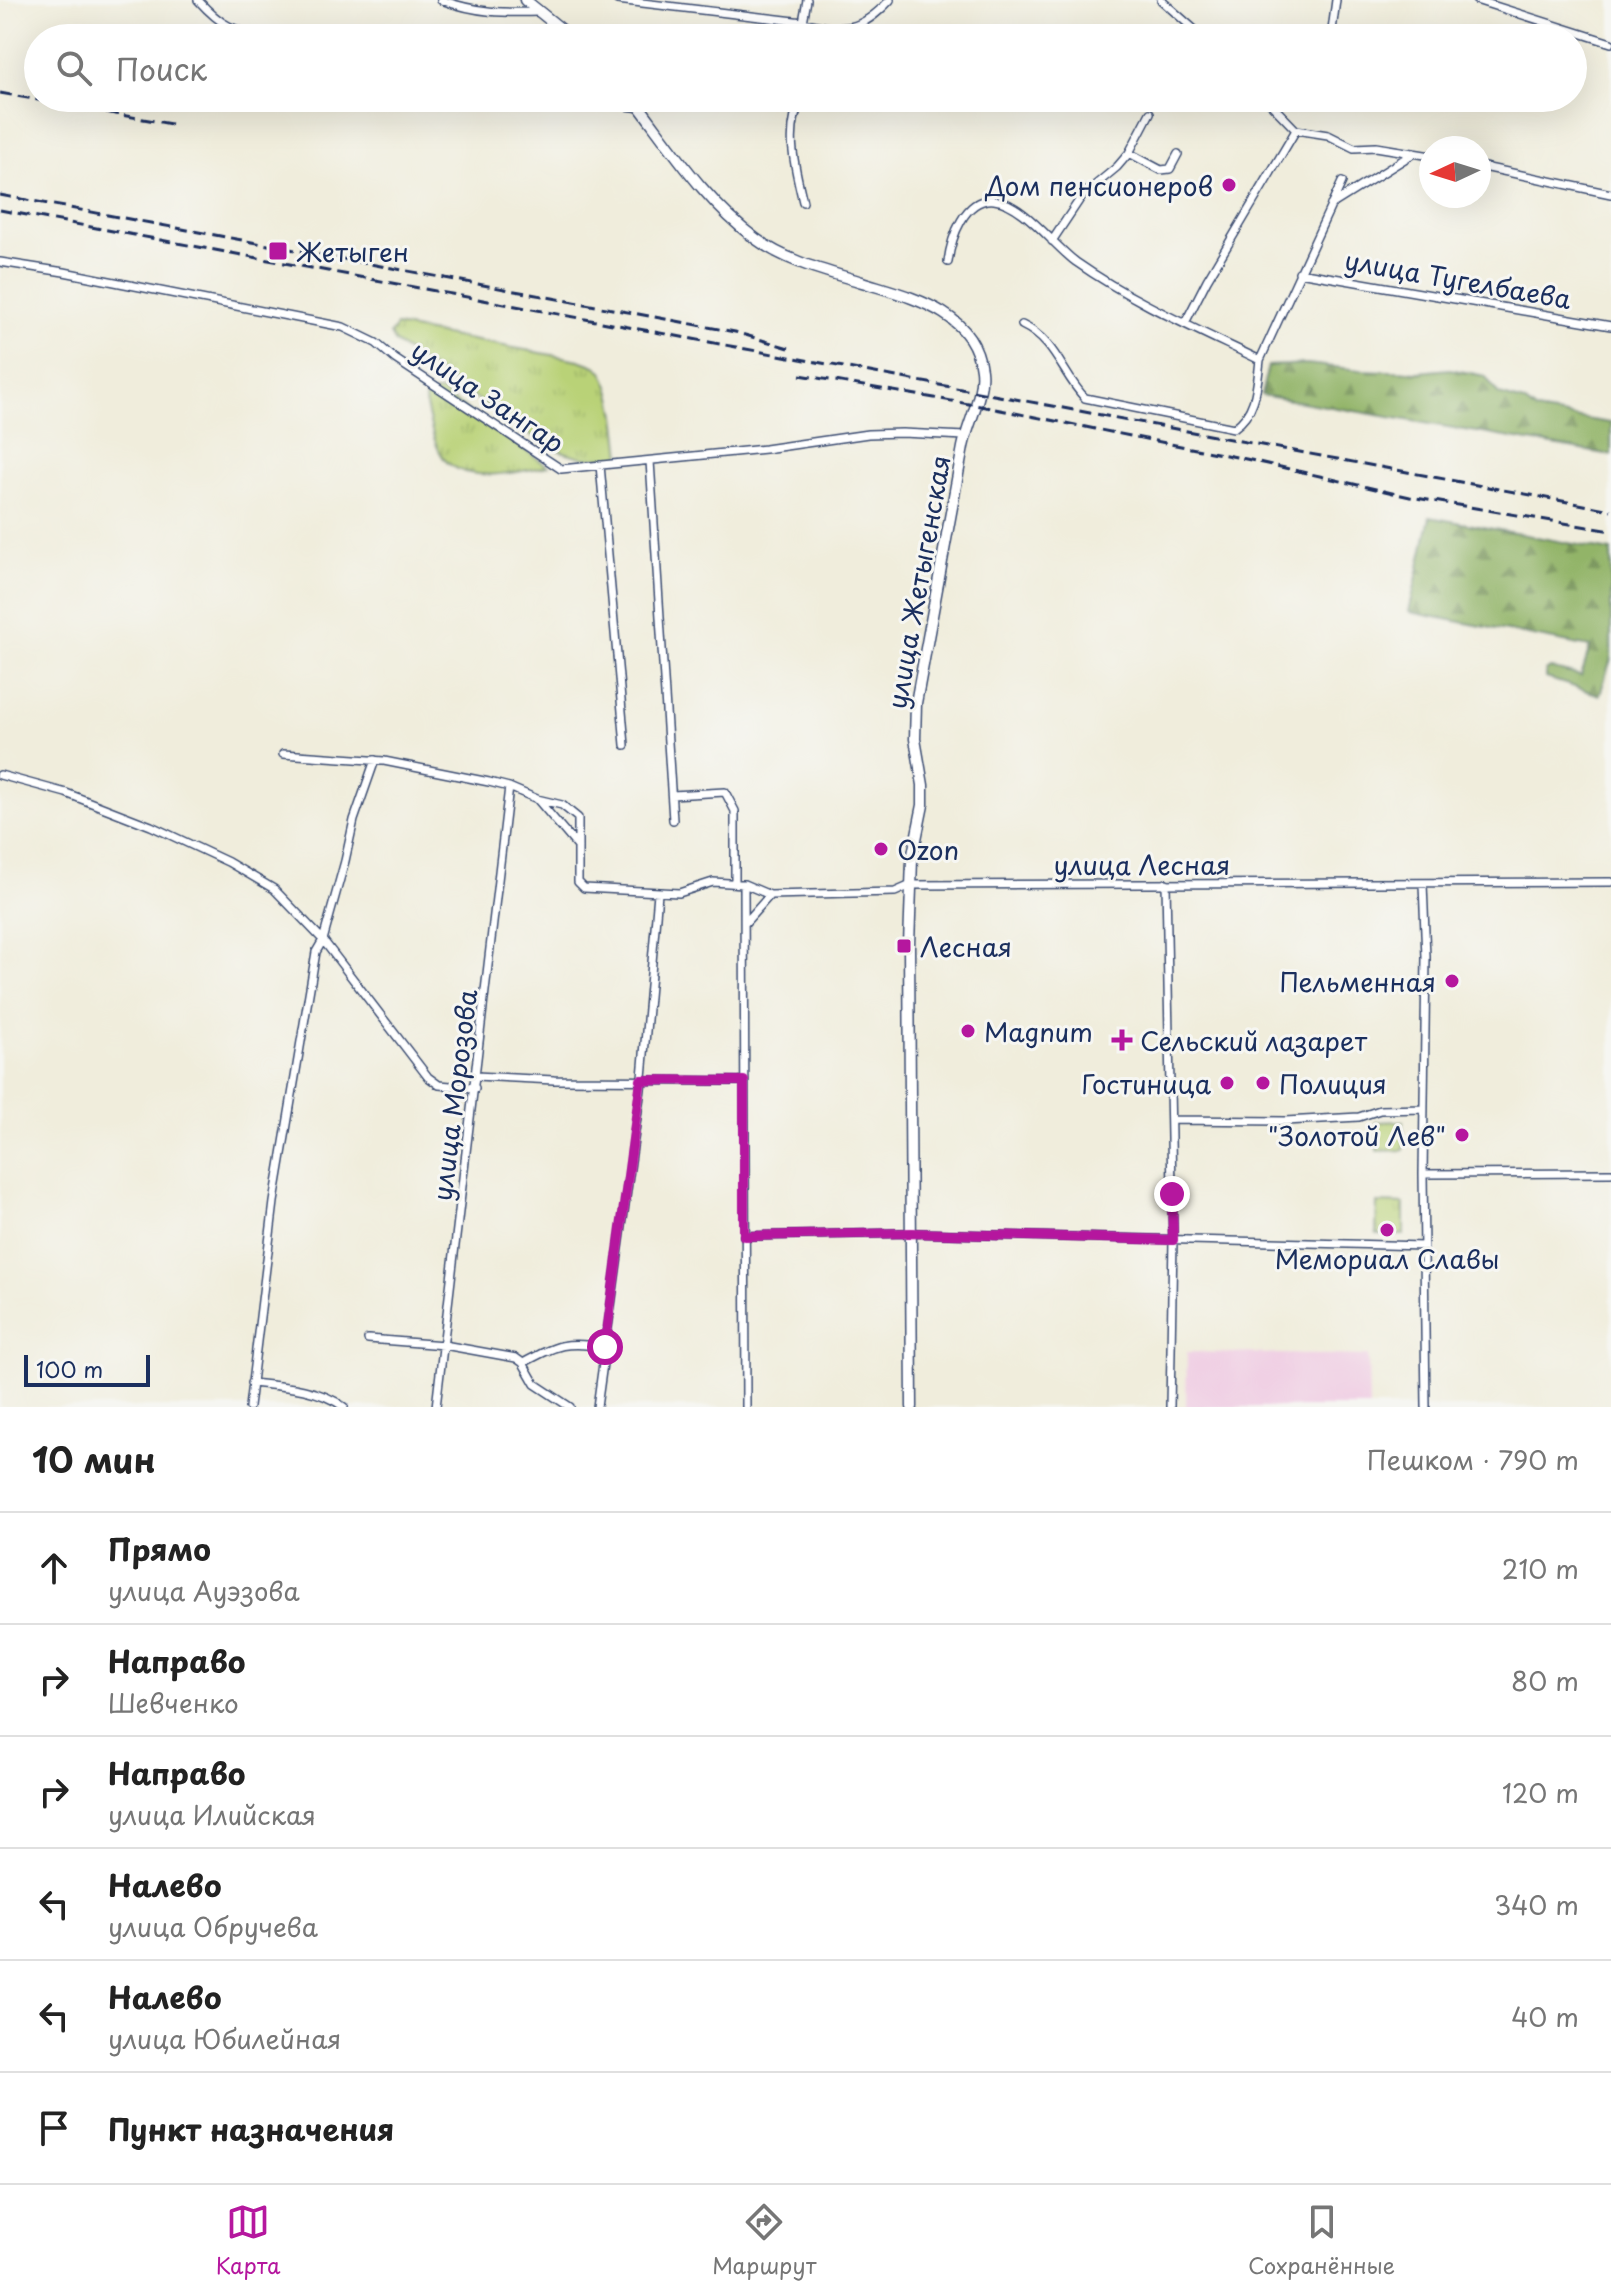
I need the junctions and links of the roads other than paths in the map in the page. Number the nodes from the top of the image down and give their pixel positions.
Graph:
1 (198, 0) edge
2 (441, 0) edge
3 (525, 0) edge
4 (617, 0) edge
5 (807, 0) edge
6 (890, 0) edge
7 (1161, 0) edge
8 (1336, 0) edge
9 (1476, 0) edge
10 (206, 4) edge
11 (540, 12) junction
12 (803, 22) junction
13 (224, 24) edge
14 (555, 24) edge
15 (810, 24) edge
16 (863, 24) edge
17 (1188, 24) edge
18 (1333, 24) edge
19 (1551, 24) edge
20 (1587, 35) edge
21 (1611, 43) edge
22 (644, 112) edge
23 (796, 112) edge
24 (1279, 112) edge
25 (1150, 113) dead end
26 (1296, 130) junction
27 (1129, 153) junction
28 (1414, 153) junction
29 (1178, 154) dead end
30 (1419, 154) edge
31 (1491, 169) edge
32 (1342, 182) dead end
33 (1611, 194) edge
34 (803, 202) dead end
35 (1330, 206) junction
36 (1052, 241) junction
37 (0, 262) edge
38 (948, 262) dead end
39 (1299, 272) junction
40 (1185, 323) junction
41 (1022, 325) dead end
42 (1611, 326) edge
43 (1260, 360) junction
44 (965, 436) junction
45 (650, 461) junction
46 (600, 465) junction
47 (625, 745) dead end
48 (283, 754) dead end
49 (375, 760) junction
50 (0, 775) edge
51 (509, 787) junction
52 (672, 795) junction
53 (537, 799) junction
54 (673, 820) dead end
55 (580, 848) junction
56 (1611, 882) edge
57 (740, 883) junction
58 (1166, 883) junction
59 (1423, 884) junction
60 (911, 885) junction
61 (658, 893) junction
62 (770, 895) junction
63 (746, 922) junction
64 (323, 940) junction
65 (476, 1076) junction
66 (641, 1080) junction
67 (744, 1081) junction
68 (475, 1088) junction
69 (1424, 1109) junction
70 (1171, 1120) junction
71 (1611, 1173) edge
72 (1423, 1174) junction
73 (912, 1233) junction
74 (744, 1236) junction
75 (1173, 1240) junction
76 (1424, 1246) junction
77 (368, 1339) dead end
78 (444, 1345) junction
79 (605, 1347) junction
80 (523, 1363) junction
81 (251, 1383) junction
82 (249, 1407) edge
83 (344, 1407) edge
84 (436, 1407) edge
85 (570, 1407) edge
86 (597, 1407) edge
87 (746, 1407) edge
88 (912, 1407) edge
89 (1170, 1407) edge
90 (1426, 1407) edge

1 - 10 street
2 - 11 street
3 - 11 main road
4 - 12 street
5 - 12 street
6 - 16 street
7 - 17 street
8 - 18 street
9 - 19 street
10 - 13 street
11 - 14 main road
12 - 15 street
20 - 21 street
22 - 44 main road, улица Жетыгенская
23 - 34 street
24 - 26 street
25 - 27 street
26 - 28 street
26 - 40 street
27 - 29 street
27 - 36 street
28 - 30 street
28 - 35 street
31 - 33 street
32 - 35 street
35 - 39 street
36 - 38 street
36 - 40 street
37 - 46 street, улица Зангар
39 - 42 street, улица Тугелбаева
39 - 43 street
40 - 43 street
41 - 43 street
44 - 45 street, улица Зангар
44 - 60 main road, улица Жетыгенская
45 - 46 street, улица Зангар
45 - 52 street
46 - 47 street
48 - 49 street
49 - 51 street
49 - 64 street
50 - 64 street
51 - 53 street
51 - 65 street, улица Морозова
52 - 54 street
52 - 57 street
53 - 55 street
53 - 55 street
55 - 61 street
56 - 59 street, улица Лесная
57 - 61 street
57 - 62 street, улица Лесная
57 - 63 street
58 - 59 street, улица Лесная
58 - 60 street, улица Лесная
58 - 70 street
59 - 69 street
60 - 62 street, улица Лесная
60 - 73 main road, улица Жетыгенская
61 - 66 street
62 - 63 street
63 - 67 street
64 - 68 street
64 - 81 street
65 - 66 street
65 - 68 street, улица Морозова
66 - 67 street
66 - 79 street
67 - 74 street
68 - 78 street, улица Морозова
69 - 70 street
69 - 72 street
70 - 75 street
71 - 72 street
72 - 76 street
73 - 74 street
73 - 75 street
73 - 88 main road, улица Жетыгенская
74 - 87 street
75 - 76 street
75 - 89 street
76 - 90 street
77 - 78 street
78 - 80 street
78 - 84 street, улица Морозова
79 - 80 street
79 - 86 street
80 - 85 street
81 - 82 street
81 - 83 street

